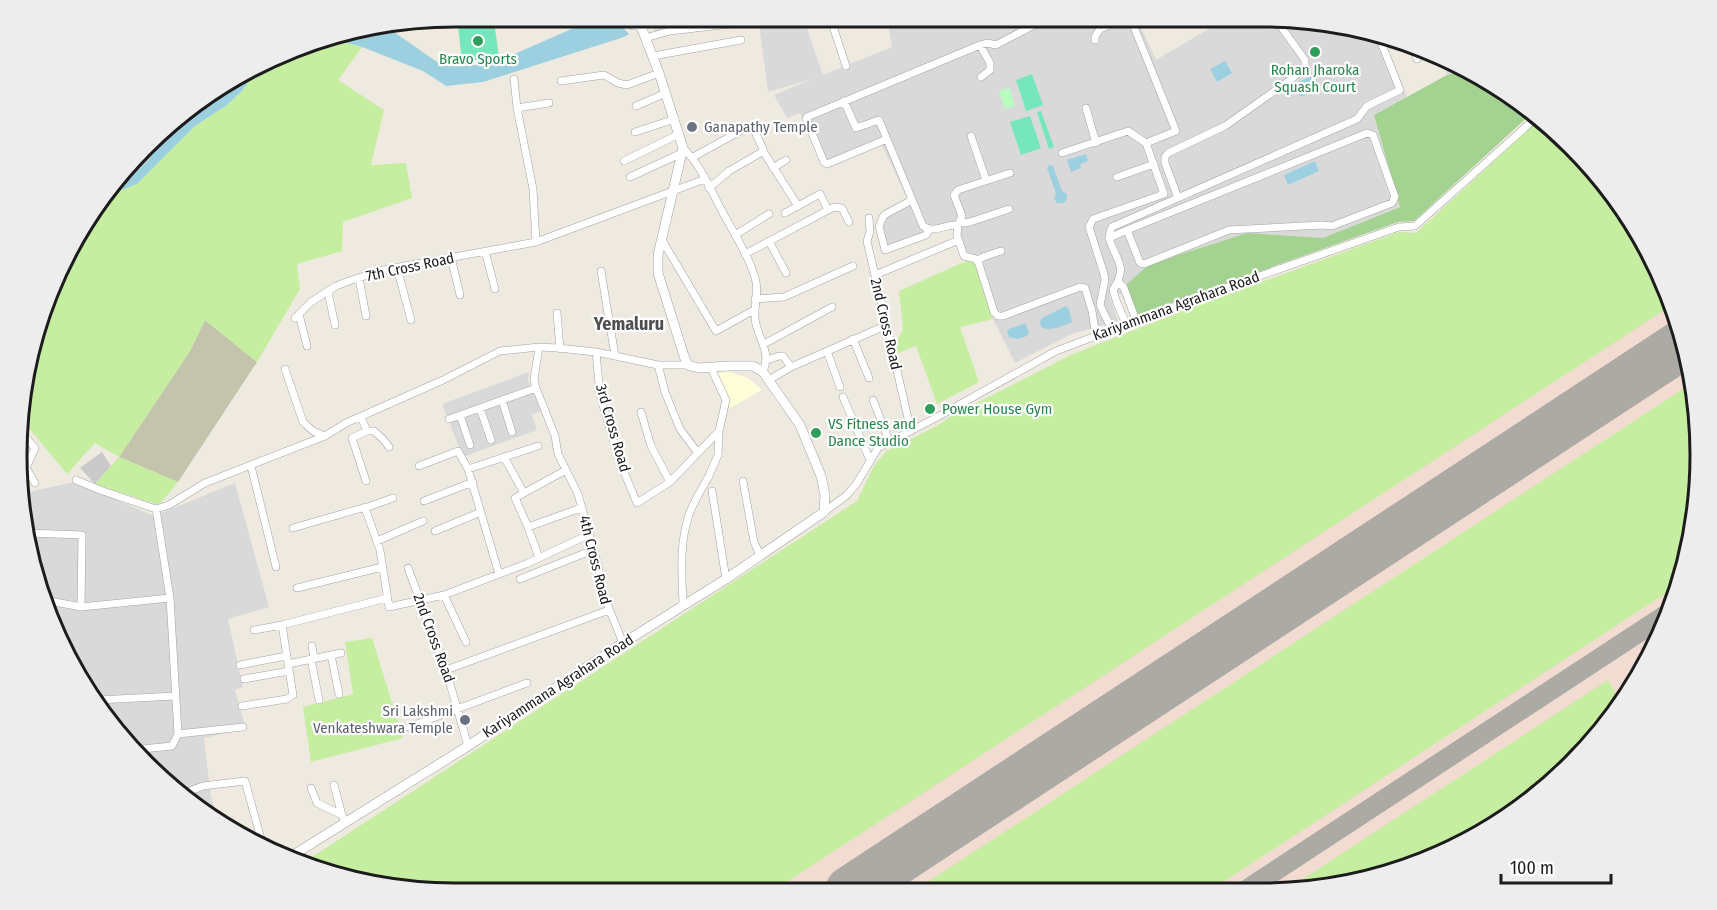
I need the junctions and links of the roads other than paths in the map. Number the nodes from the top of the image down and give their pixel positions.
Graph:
1 (638, 27) edge
2 (644, 27) edge
3 (704, 27) edge
4 (833, 27) edge
5 (1030, 27) edge
6 (1105, 27) edge
7 (1133, 27) edge
8 (1282, 28) edge
9 (741, 40) dead end
10 (1095, 40) dead end
11 (980, 45) junction
12 (1382, 45) edge
13 (652, 56) junction
14 (846, 66) dead end
15 (659, 73) junction
16 (981, 77) dead end
17 (514, 79) dead end
18 (561, 81) dead end
19 (666, 93) junction
20 (844, 101) junction
21 (549, 103) dead end
22 (636, 106) dead end
23 (518, 108) junction
24 (1086, 108) dead end
25 (675, 119) junction
26 (1531, 122) edge
27 (635, 132) dead end
28 (679, 134) junction
29 (971, 136) dead end
30 (887, 139) junction
31 (1096, 142) junction
32 (1146, 143) junction
33 (683, 151) junction
34 (762, 151) junction
35 (1062, 153) dead end
36 (693, 157) junction
37 (786, 160) dead end
38 (624, 161) dead end
39 (1154, 164) junction
40 (773, 168) junction
41 (1010, 173) dead end
42 (630, 177) dead end
43 (1118, 177) dead end
44 (705, 179) junction
45 (986, 180) junction
46 (709, 188) junction
47 (673, 190) junction
48 (1178, 198) junction
49 (912, 200) junction
50 (798, 206) junction
51 (1009, 209) dead end
52 (828, 210) junction
53 (785, 213) dead end
54 (769, 214) dead end
55 (869, 218) dead end
56 (849, 222) dead end
57 (959, 223) junction
58 (929, 230) junction
59 (1127, 230) junction
60 (735, 235) junction
61 (1109, 238) junction
62 (662, 240) junction
63 (536, 242) junction
64 (769, 242) junction
65 (954, 242) dead end
66 (485, 251) junction
67 (1001, 251) dead end
68 (745, 254) junction
69 (451, 257) junction
70 (977, 261) junction
71 (853, 266) dead end
72 (397, 268) junction
73 (601, 271) dead end
74 (786, 273) dead end
75 (875, 275) junction
76 (359, 278) junction
77 (1118, 281) junction
78 (495, 289) dead end
79 (328, 292) junction
80 (460, 295) dead end
81 (755, 299) junction
82 (1090, 305) junction
83 (1100, 305) junction
84 (832, 308) dead end
85 (754, 310) junction
86 (557, 313) dead end
87 (366, 316) dead end
88 (411, 320) dead end
89 (1136, 320) junction
90 (1126, 324) junction
91 (335, 325) dead end
92 (886, 325) junction
93 (1112, 330) junction
94 (1096, 336) junction
95 (853, 339) junction
96 (764, 344) junction
97 (307, 346) dead end
98 (539, 347) junction
99 (560, 349) junction
100 (827, 351) junction
101 (596, 352) junction
102 (615, 356) junction
103 (767, 360) junction
104 (658, 365) junction
105 (688, 365) junction
106 (791, 367) junction
107 (711, 368) junction
108 (285, 369) dead end
109 (766, 376) junction
110 (869, 378) dead end
111 (840, 387) dead end
112 (536, 388) junction
113 (843, 397) dead end
114 (502, 400) junction
115 (873, 400) dead end
116 (480, 408) junction
117 (641, 412) dead end
118 (460, 415) junction
119 (361, 417) junction
120 (449, 419) dead end
121 (911, 430) junction
122 (367, 431) junction
123 (718, 431) junction
124 (512, 432) dead end
125 (325, 436) junction
126 (28, 439) edge
127 (491, 440) dead end
128 (889, 441) junction
129 (470, 446) dead end
130 (538, 446) dead end
131 (389, 447) dead end
132 (698, 453) junction
133 (504, 457) junction
134 (870, 460) junction
135 (251, 466) junction
136 (419, 466) dead end
137 (27, 467) edge
138 (27, 469) edge
139 (468, 469) junction
140 (566, 470) junction
141 (76, 480) dead end
142 (366, 481) dead end
143 (743, 481) dead end
144 (473, 482) junction
145 (670, 482) junction
146 (35, 483) dead end
147 (712, 491) dead end
148 (524, 493) junction
149 (393, 498) dead end
150 (424, 501) dead end
151 (366, 507) junction
152 (156, 508) junction
153 (581, 508) junction
154 (481, 512) junction
155 (824, 512) junction
156 (423, 521) dead end
157 (528, 527) junction
158 (293, 528) dead end
159 (435, 531) dead end
160 (34, 533) edge
161 (588, 535) junction
162 (376, 541) junction
163 (592, 550) junction
164 (760, 555) junction
165 (539, 558) junction
166 (276, 567) dead end
167 (382, 567) junction
168 (408, 568) dead end
169 (499, 574) junction
170 (520, 579) dead end
171 (726, 579) junction
172 (297, 588) dead end
173 (444, 595) junction
174 (170, 598) junction
175 (387, 598) junction
176 (421, 601) junction
177 (53, 602) edge
178 (683, 605) junction
179 (81, 607) junction
180 (609, 610) junction
181 (282, 625) junction
182 (254, 630) dead end
183 (466, 642) dead end
184 (623, 643) junction
185 (312, 646) dead end
186 (341, 653) dead end
187 (331, 655) junction
188 (313, 659) junction
189 (240, 664) dead end
190 (288, 664) junction
191 (446, 670) junction
192 (244, 679) dead end
193 (527, 683) dead end
194 (339, 694) dead end
195 (175, 696) junction
196 (104, 700) edge
197 (319, 700) dead end
198 (242, 706) dead end
199 (458, 709) junction
200 (243, 727) dead end
201 (409, 727) dead end
202 (178, 734) junction
203 (468, 746) junction
204 (144, 749) edge
205 (334, 786) dead end
206 (311, 788) dead end
207 (190, 791) edge
208 (344, 819) junction
209 (260, 836) edge
210 (297, 852) edge

1 - 13 street
2 - 3 street
4 - 14 street
5 - 11 street
6 - 10 street
7 - 32 street
8 - 48 street
9 - 13 street
11 - 16 street
11 - 20 street
12 - 48 street
13 - 15 street
15 - 18 street
15 - 19 street
17 - 23 street
19 - 22 street
19 - 25 street
20 - 30 street
20 - 30 street
21 - 23 street
23 - 63 street
24 - 31 street
25 - 27 street
25 - 28 street
26 - 89 street, Kariyammana Agrahara Road
28 - 33 street
28 - 38 street
29 - 45 street
30 - 49 street
31 - 32 street
31 - 35 street
32 - 39 street
33 - 36 street
33 - 42 street
33 - 47 street
34 - 36 street
34 - 40 street
34 - 46 street
36 - 44 street
37 - 40 street
39 - 43 street
39 - 83 street
40 - 50 street
41 - 45 street
44 - 46 street
44 - 47 street, 7th Cross Road
45 - 57 street
46 - 60 street
47 - 62 street
47 - 63 street, 7th Cross Road
48 - 61 street
49 - 58 street
49 - 58 street
50 - 52 street
50 - 53 street
51 - 57 street
52 - 56 street
52 - 64 street
54 - 60 street
55 - 75 street, 2nd Cross Road
57 - 58 street
57 - 70 street
59 - 59 street
59 - 61 street
60 - 68 street
61 - 77 street
62 - 85 street
62 - 105 street
63 - 66 street, 7th Cross Road
64 - 68 street
64 - 74 street
65 - 75 street
66 - 69 street, 7th Cross Road
66 - 78 street
67 - 70 street
68 - 81 street
69 - 72 street, 7th Cross Road
69 - 80 street
70 - 82 street
71 - 81 street
72 - 76 street, 7th Cross Road
72 - 88 street
73 - 102 street
75 - 92 street, 2nd Cross Road
76 - 79 street, 7th Cross Road
76 - 87 street
77 - 89 street
77 - 90 street
79 - 91 street
79 - 97 street, 7th Cross Road
81 - 85 street
82 - 83 street
82 - 94 street
83 - 93 street
84 - 96 street
85 - 96 street
86 - 99 street
89 - 90 street, Kariyammana Agrahara Road
90 - 93 street, Kariyammana Agrahara Road
92 - 95 street
92 - 121 street, 2nd Cross Road
93 - 94 street, Kariyammana Agrahara Road
94 - 121 street, Kariyammana Agrahara Road
95 - 100 street
95 - 110 street
96 - 103 street
98 - 99 street
98 - 112 street, 4th Cross Road
98 - 119 street
99 - 101 street
100 - 106 street
100 - 111 street
101 - 102 street
101 - 145 street, 3rd Cross Road
102 - 104 street
103 - 106 street
103 - 109 street
104 - 105 street
104 - 132 street
105 - 107 street
106 - 109 street
107 - 109 street
107 - 123 street
108 - 125 street
109 - 155 street
112 - 114 street
112 - 140 street, 4th Cross Road
113 - 134 street
114 - 116 street
114 - 124 street
115 - 128 street
116 - 118 street
116 - 127 street
117 - 145 street
118 - 120 street
118 - 129 street
119 - 122 street
119 - 125 street
121 - 128 street, Kariyammana Agrahara Road
122 - 131 street
122 - 142 street
123 - 132 street
123 - 178 street
125 - 135 street
126 - 137 street
128 - 134 street, Kariyammana Agrahara Road
130 - 133 street
132 - 145 street
133 - 139 street
133 - 148 street
134 - 155 street, Kariyammana Agrahara Road
135 - 152 street
135 - 166 street
136 - 139 street
138 - 146 street
139 - 144 street
140 - 148 street
140 - 153 street, 4th Cross Road
141 - 152 street
143 - 164 street
144 - 150 street
144 - 154 street
147 - 171 street
148 - 157 street
149 - 151 street
151 - 158 street
151 - 162 street
152 - 174 street
153 - 157 street
153 - 161 street, 4th Cross Road
154 - 159 street
154 - 169 street
155 - 164 street, Kariyammana Agrahara Road
156 - 162 street
157 - 165 street
160 - 179 street
161 - 163 street, 4th Cross Road
161 - 165 street
162 - 167 street
163 - 170 street
163 - 180 street, 4th Cross Road
164 - 171 street, Kariyammana Agrahara Road
165 - 169 street
167 - 172 street
167 - 175 street
168 - 176 street, 2nd Cross Road
169 - 173 street
171 - 178 street, Kariyammana Agrahara Road
173 - 176 street
173 - 183 street, 2nd Cross Road
174 - 179 street
174 - 195 street
175 - 176 street
175 - 181 street
176 - 191 street, 2nd Cross Road
177 - 179 street
178 - 184 street, Kariyammana Agrahara Road
180 - 184 street
180 - 191 street, 4th Cross Road
181 - 182 street
181 - 190 street
184 - 203 street, Kariyammana Agrahara Road
185 - 188 street
186 - 187 street
187 - 188 street
187 - 194 street
188 - 190 street
188 - 197 street
189 - 190 street
190 - 192 street
190 - 198 street
191 - 199 street, 2nd Cross Road
193 - 199 street
195 - 196 street
195 - 202 street
199 - 201 street
199 - 203 street, 2nd Cross Road
200 - 202 street
202 - 204 street
203 - 208 street, Kariyammana Agrahara Road
205 - 208 street
206 - 208 street
207 - 209 street
208 - 210 street, Kariyammana Agrahara Road

